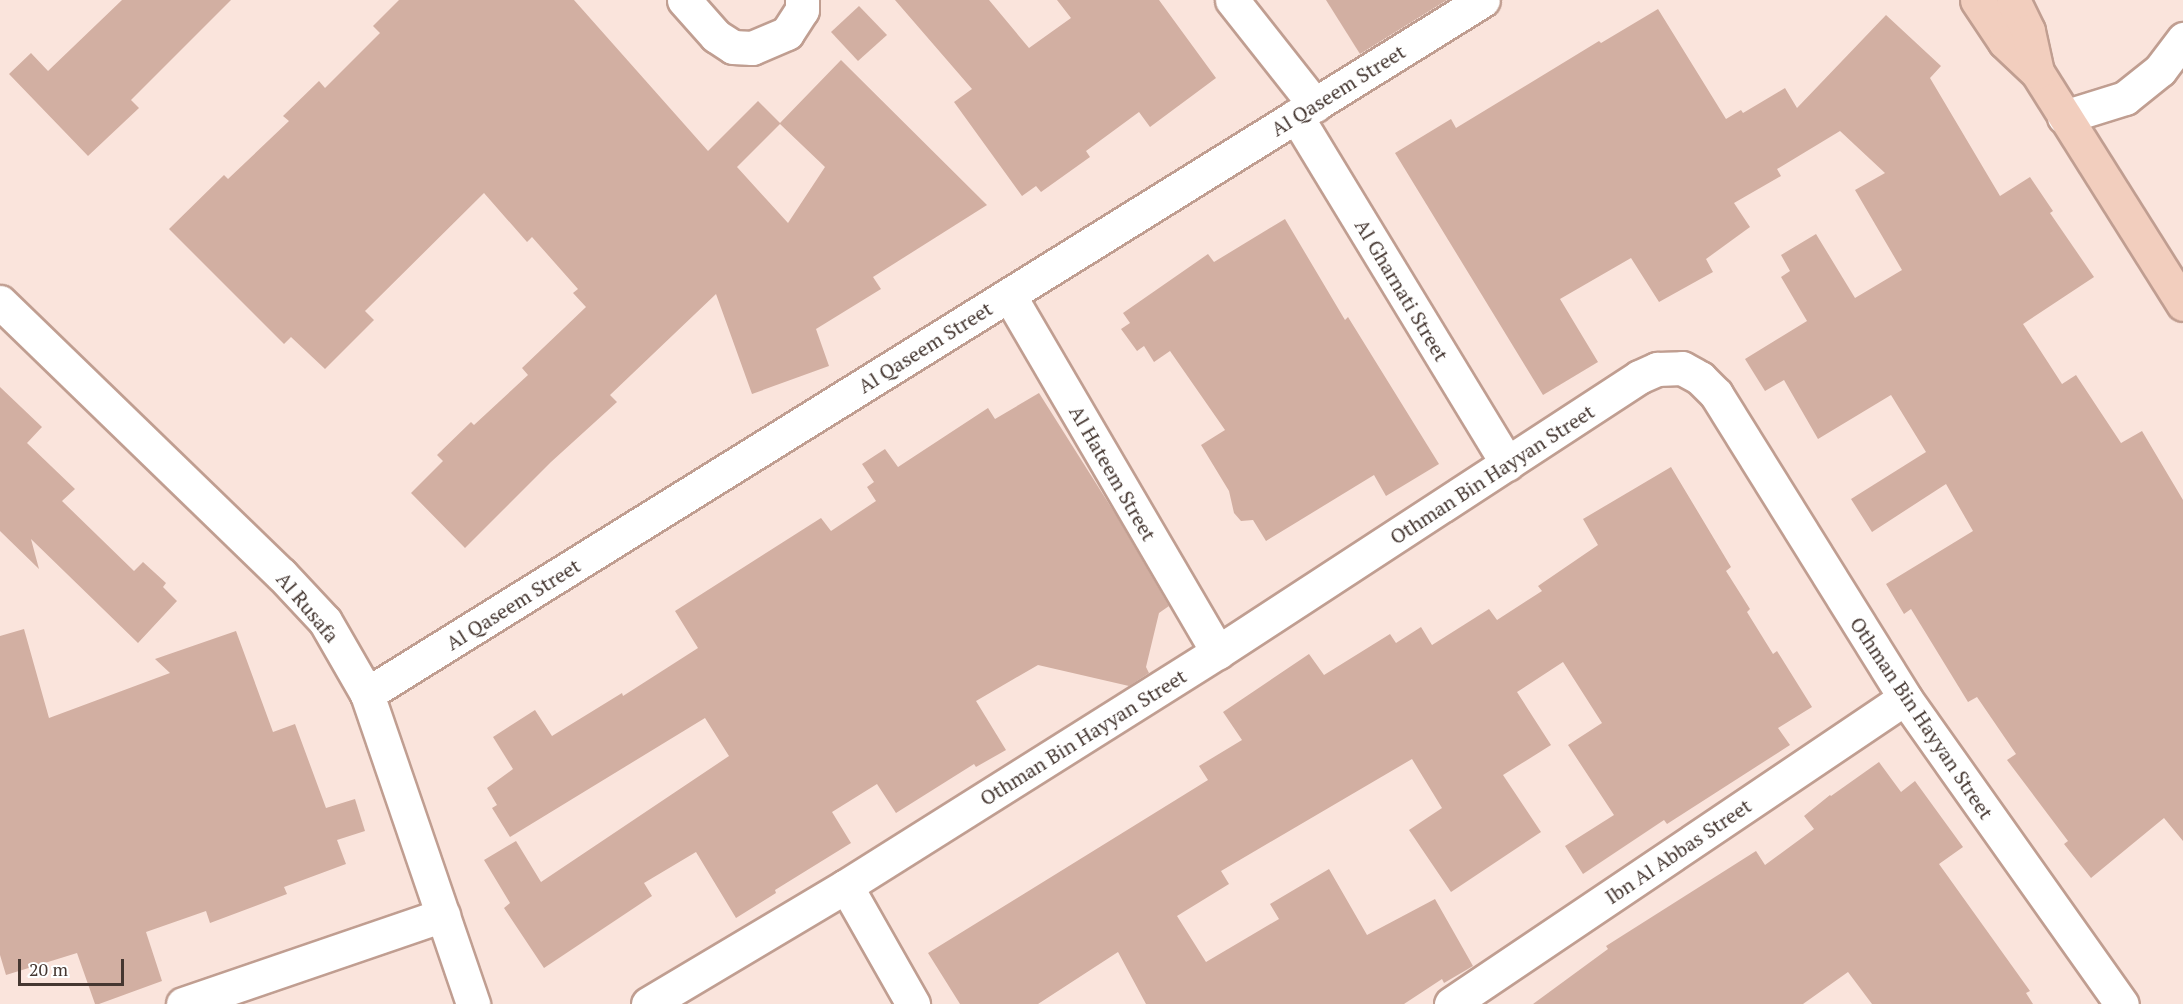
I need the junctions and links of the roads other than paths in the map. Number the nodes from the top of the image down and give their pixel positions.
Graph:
1 (684, 0) edge
2 (802, 0) edge
3 (1232, 0) edge
4 (1483, 0) edge
5 (1977, 0) edge
6 (2013, 0) edge
7 (2183, 39) edge
8 (2037, 72) junction
9 (1305, 111) junction
10 (2064, 117) junction
11 (1009, 295) junction
12 (0, 304) edge
13 (2183, 304) edge
14 (1508, 464) junction
15 (1218, 652) junction
16 (368, 694) junction
17 (1905, 698) junction
18 (846, 886) junction
19 (443, 915) junction
20 (183, 1004) edge
21 (473, 1004) edge
22 (648, 1004) edge
23 (913, 1004) edge
24 (1451, 1004) edge
25 (2122, 1004) edge

1 - 2 street
3 - 9 street, Al Gharnati Street
4 - 9 street, Al Qaseem Street
5 - 8 street
6 - 8 street
7 - 10 street
8 - 10 street
9 - 11 street, Al Qaseem Street
9 - 14 street, Al Gharnati Street
10 - 13 street
11 - 15 street, Al Hateem Street
11 - 16 street, Al Qaseem Street
12 - 16 street, Al Rusafa
14 - 15 street, Othman Bin Hayyan Street
14 - 17 street, Othman Bin Hayyan Street
15 - 18 street, Othman Bin Hayyan Street
16 - 19 street, Al Rusafa
17 - 24 street, Ibn Al Abbas Street
17 - 25 street, Othman Bin Hayyan Street
18 - 22 street, Othman Bin Hayyan Street
18 - 23 street
19 - 20 street
19 - 21 street, Al Rusafa

